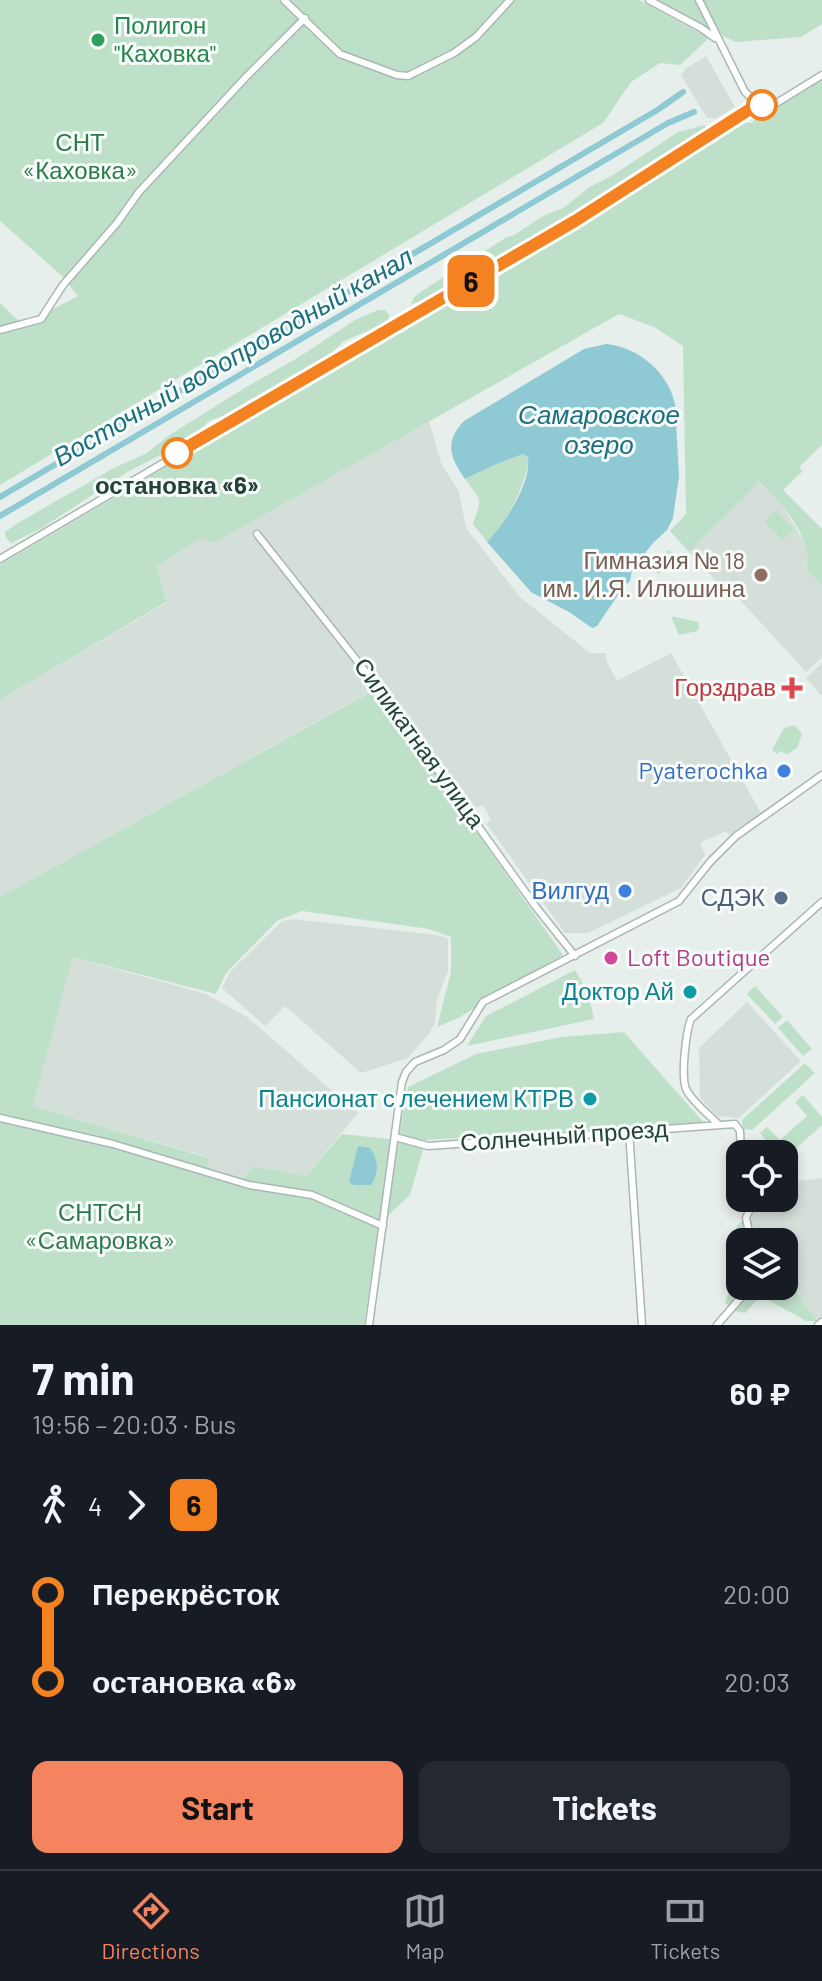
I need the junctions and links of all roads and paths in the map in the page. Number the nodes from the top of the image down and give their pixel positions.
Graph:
1 (284, 0) edge
2 (510, 0) edge
3 (649, 0) edge
4 (699, 0) edge
5 (305, 18) junction
6 (717, 40) junction
7 (822, 75) edge
8 (758, 104) junction
9 (0, 330) edge
10 (257, 534) dead end
11 (0, 559) edge
12 (821, 778) edge
13 (822, 902) edge
14 (575, 956) junction
15 (0, 1118) edge
16 (718, 1124) junction
17 (629, 1131) junction
18 (395, 1137) junction
19 (740, 1140) edge
20 (383, 1226) junction
21 (739, 1300) edge
22 (369, 1325) edge
23 (642, 1325) edge
24 (717, 1325) edge

1 - 5 street
2 - 5 street
3 - 6 street
4 - 6 street
5 - 9 street
6 - 8 street
7 - 8 street
8 - 11 street
10 - 14 street, Силикатная улица
12 - 14 street
13 - 16 street
14 - 18 street
15 - 20 street
16 - 17 street, Солнечный проезд
16 - 19 street, Солнечный проезд
17 - 18 street, Солнечный проезд
17 - 23 street
18 - 20 street
20 - 22 street
21 - 24 street

